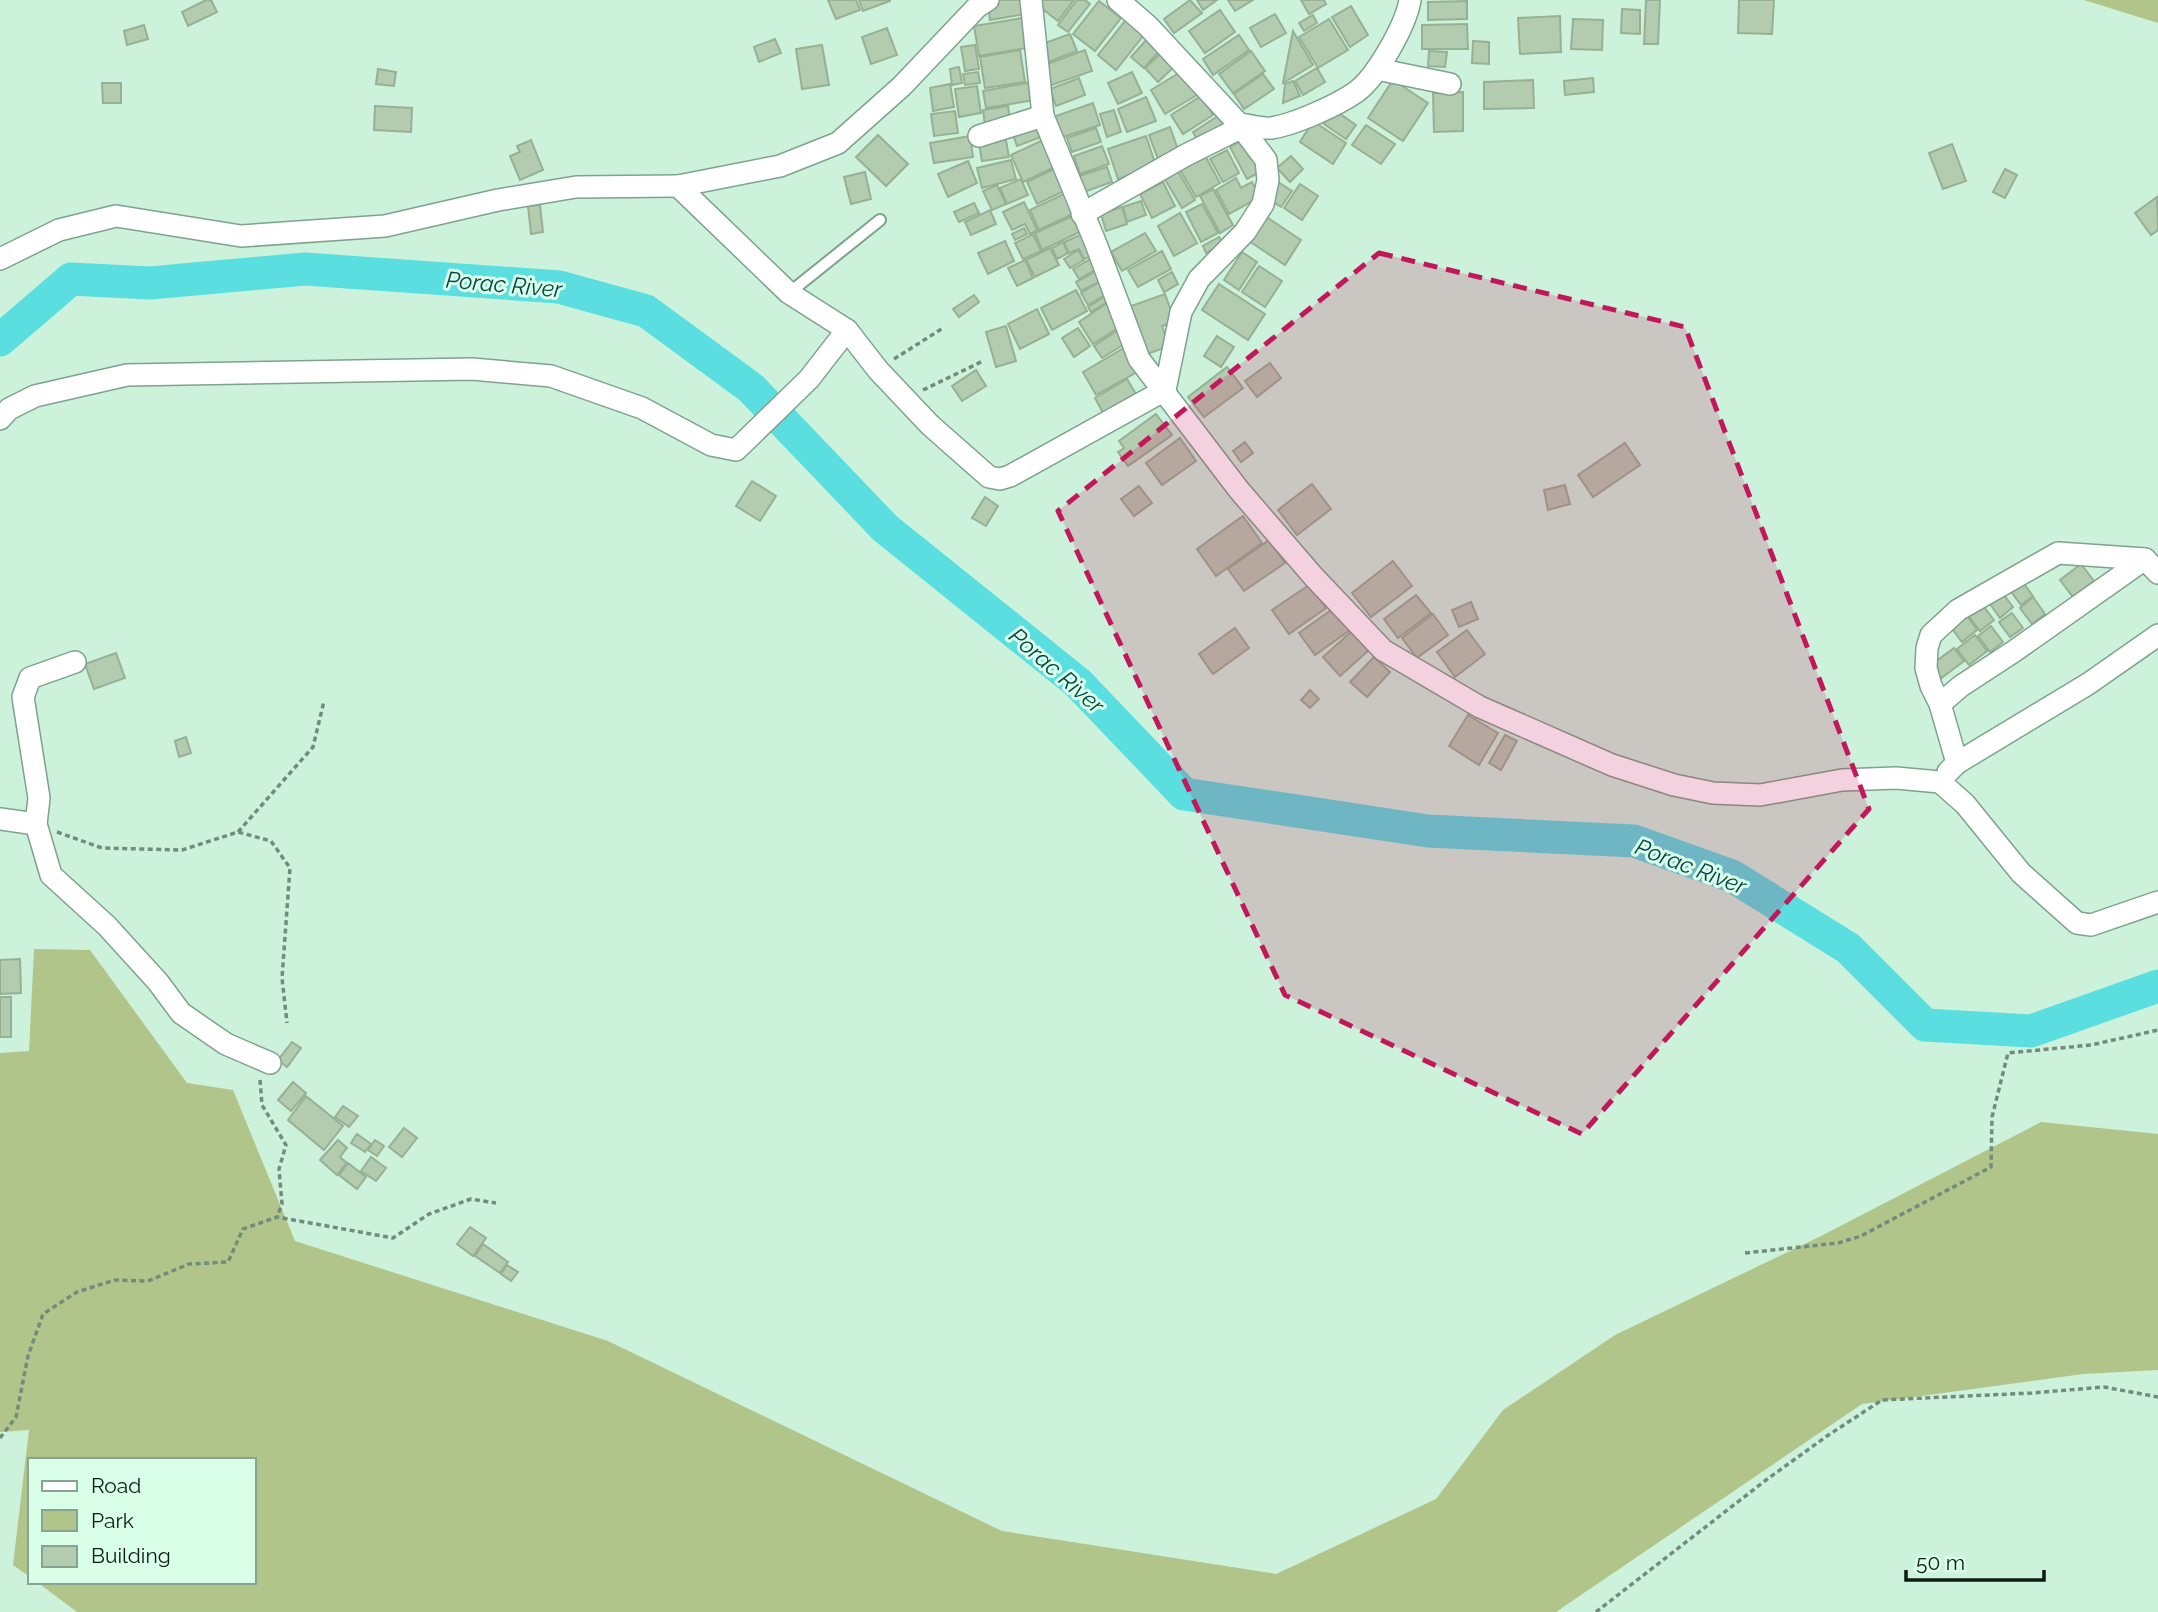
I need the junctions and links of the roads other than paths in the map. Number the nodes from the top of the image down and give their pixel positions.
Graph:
1 (988, 0) edge
2 (1031, 0) edge
3 (1118, 0) edge
4 (1410, 0) edge
5 (1377, 69) junction
6 (1450, 84) dead end
7 (1043, 116) junction
8 (1240, 126) junction
9 (979, 136) dead end
10 (678, 186) junction
11 (1082, 214) junction
12 (880, 220) dead end
13 (0, 258) edge
14 (789, 293) junction
15 (847, 330) junction
16 (1165, 390) junction
17 (0, 419) edge
18 (2152, 566) edge
19 (2158, 635) edge
20 (75, 662) dead end
21 (1940, 704) junction
22 (1957, 762) junction
23 (1940, 782) junction
24 (0, 819) edge
25 (36, 824) junction
26 (2158, 902) edge
27 (270, 1063) road end

1 - 10 street
2 - 7 street
3 - 8 street
4 - 5 street
5 - 6 street
5 - 8 street
7 - 9 street
7 - 11 street
8 - 11 street
8 - 16 street
10 - 13 street
10 - 14 street
11 - 16 street
12 - 14 lane
14 - 15 street
15 - 16 street
15 - 17 street
16 - 23 street
18 - 21 street
18 - 21 street
19 - 22 street
20 - 25 street
21 - 22 street
22 - 23 street
23 - 26 street
24 - 25 street
25 - 27 street

